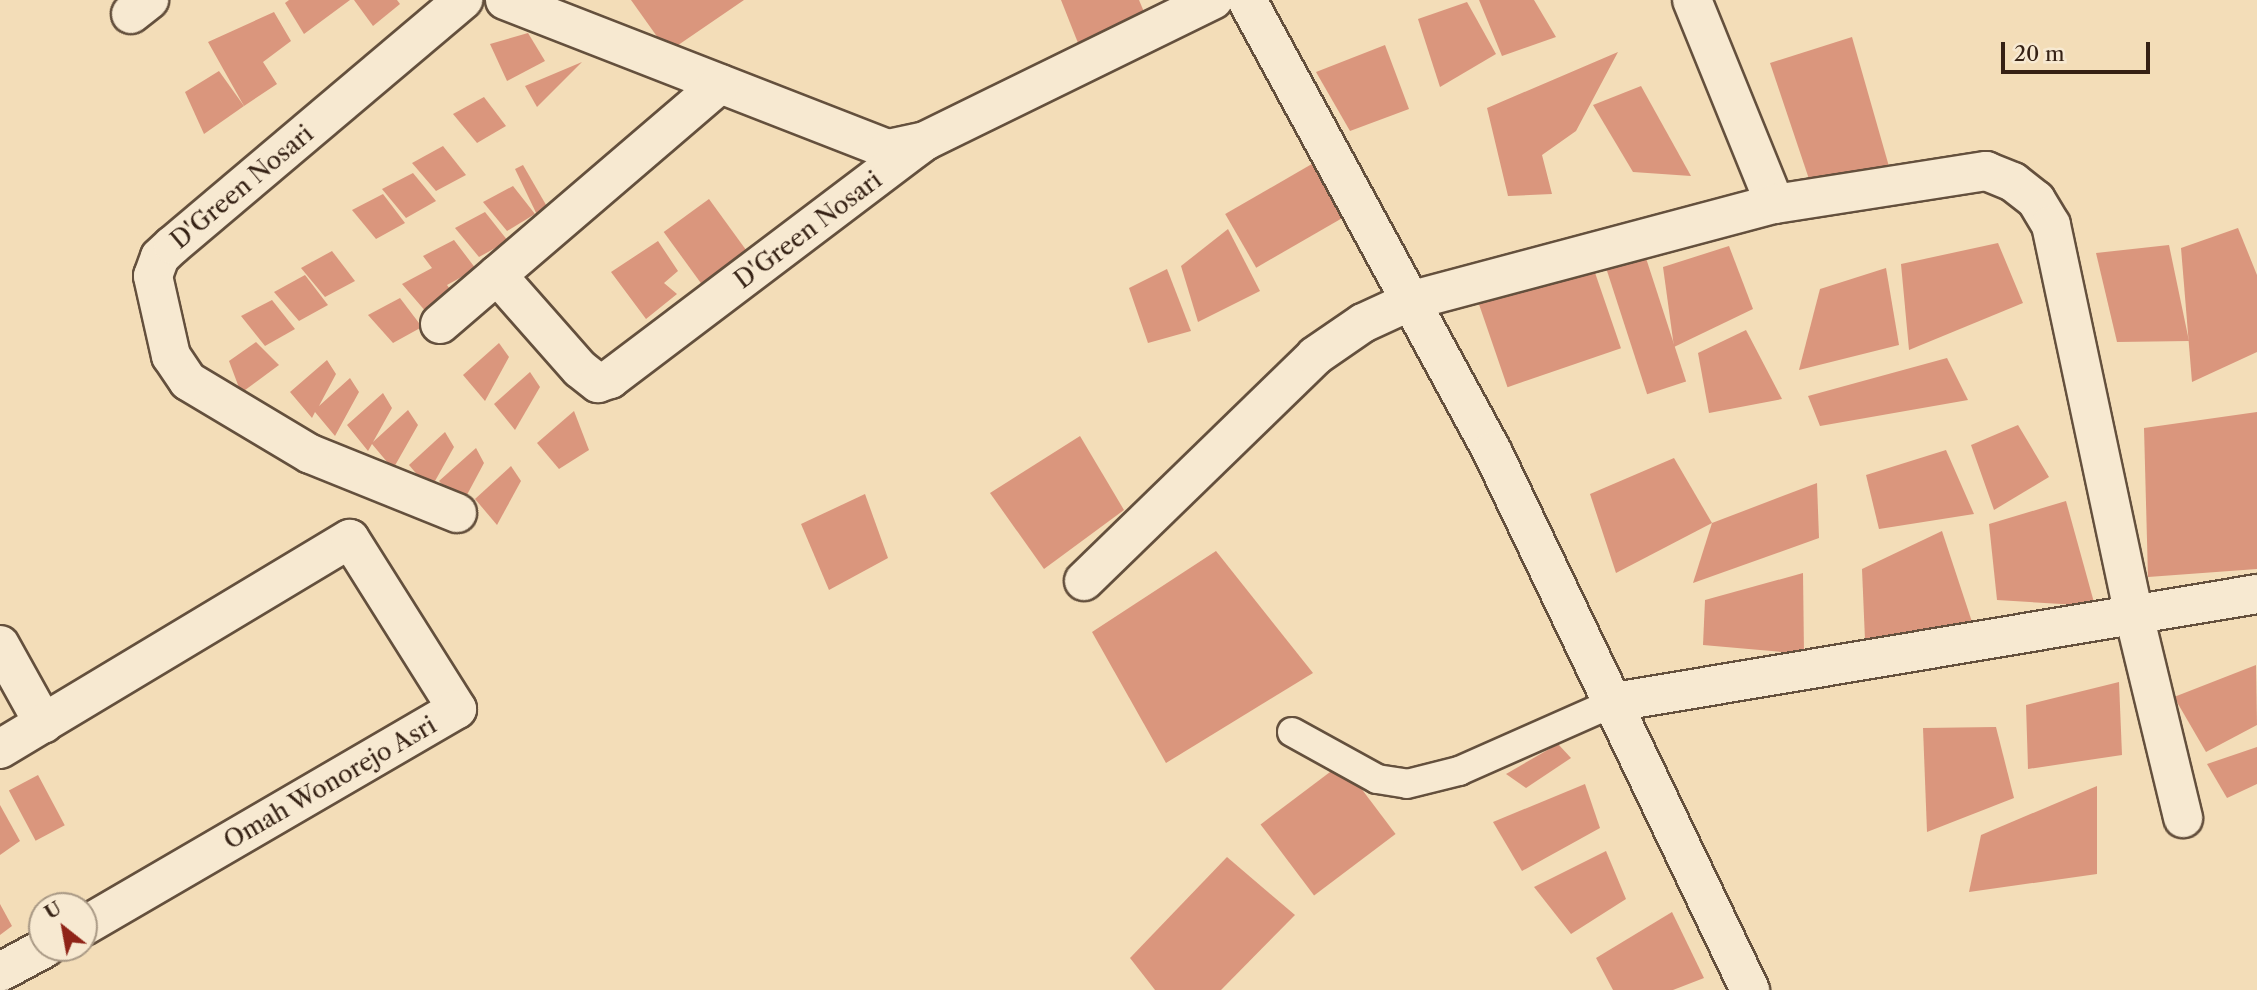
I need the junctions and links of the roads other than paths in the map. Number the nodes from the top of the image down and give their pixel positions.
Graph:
1 (463, 0) edge
2 (505, 0) edge
3 (1213, 0) edge
4 (1247, 0) edge
5 (1692, 0) edge
6 (719, 84) junction
7 (925, 141) junction
8 (1776, 204) junction
9 (497, 275) junction
10 (1413, 300) junction
11 (440, 324) dead end
12 (457, 513) dead end
13 (1084, 581) dead end
14 (2257, 594) edge
15 (2134, 615) junction
16 (0, 645) edge
17 (1615, 702) junction
18 (44, 724) junction
19 (1292, 732) dead end
20 (0, 749) edge
21 (2183, 818) dead end
22 (98, 918) edge
23 (28, 957) edge
24 (0, 972) edge
25 (1749, 990) edge

1 - 12 street, D'Green Nosari
2 - 6 street, D'Green Nosari
3 - 7 street
4 - 10 street
5 - 8 street
6 - 7 street, D'Green Nosari
6 - 9 street
7 - 9 street, D'Green Nosari
8 - 10 street
8 - 15 street
9 - 11 street
10 - 13 street
10 - 17 street
14 - 15 street
15 - 17 street
15 - 21 street
16 - 18 street
17 - 19 lane
17 - 25 street
18 - 20 street, Omah Wonorejo Asri
18 - 22 street, Omah Wonorejo Asri
23 - 24 street

